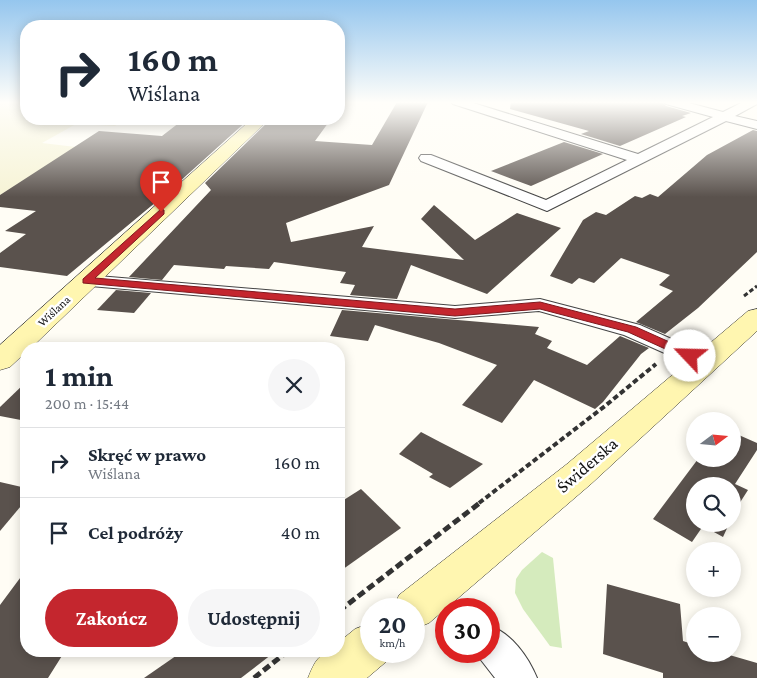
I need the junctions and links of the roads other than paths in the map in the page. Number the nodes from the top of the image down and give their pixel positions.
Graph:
1 (245, 134) edge
2 (557, 134) edge
3 (691, 134) edge
4 (426, 158) dead end
5 (638, 159) junction
6 (86, 281) junction
7 (747, 309) edge
8 (20, 342) edge
9 (20, 342) edge
10 (0, 361) edge
11 (704, 362) junction
12 (431, 604) edge
13 (360, 654) edge
14 (500, 655) edge
15 (331, 678) edge
16 (518, 678) edge

1 - 6 street, Wiślana
2 - 5 street
3 - 5 street
4 - 5 street
6 - 8 street, Wiślana
6 - 11 street
7 - 11 street, Świderska
9 - 10 street, Wiślana
11 - 12 street, Świderska
13 - 15 street
14 - 16 street

